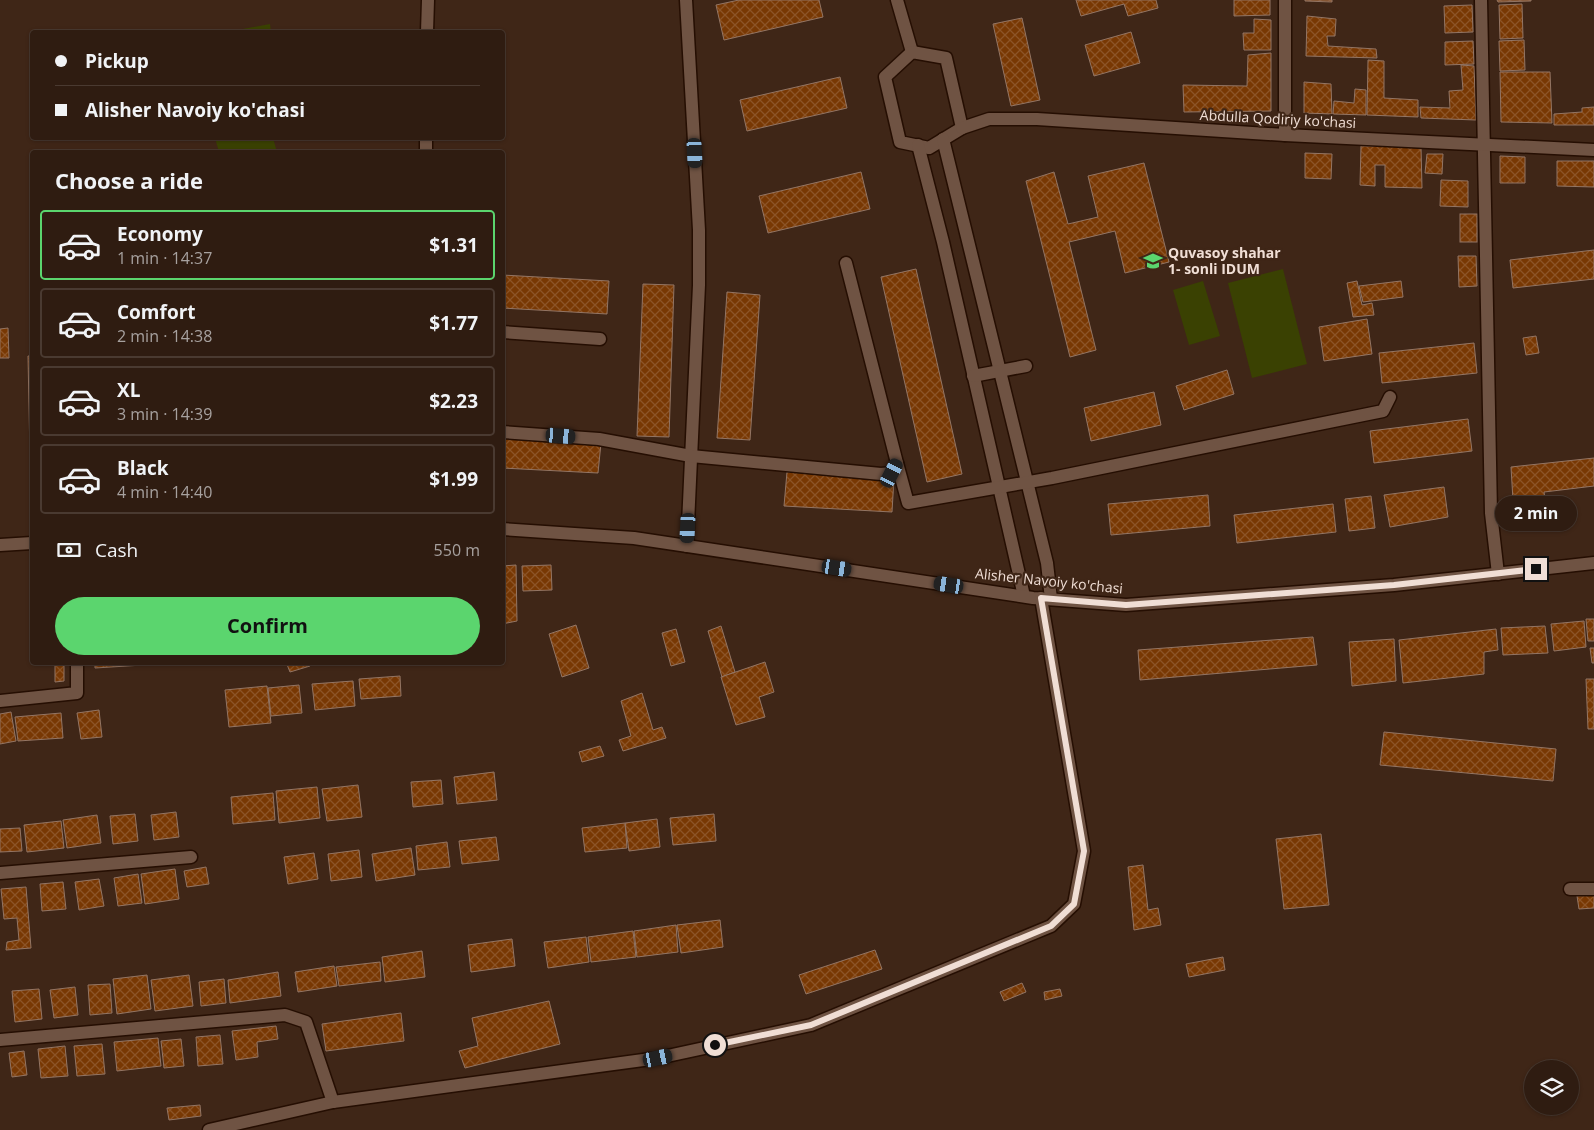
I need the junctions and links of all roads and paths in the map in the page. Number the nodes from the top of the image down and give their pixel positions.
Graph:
1 (428, 0) edge
2 (686, 0) edge
3 (897, 0) edge
4 (1285, 0) edge
5 (1481, 0) edge
6 (428, 30) edge
7 (912, 52) junction
8 (962, 128) junction
9 (1285, 135) junction
10 (943, 140) junction
11 (918, 145) junction
12 (1483, 146) junction
13 (1594, 150) edge
14 (846, 263) dead end
15 (505, 332) edge
16 (600, 338) dead end
17 (1026, 366) dead end
18 (1000, 371) junction
19 (973, 376) junction
20 (1390, 397) dead end
21 (505, 432) edge
22 (691, 456) junction
23 (897, 463) junction
24 (1027, 483) junction
25 (999, 486) junction
26 (505, 528) edge
27 (30, 543) edge
28 (0, 545) edge
29 (687, 546) junction
30 (1594, 563) edge
31 (1498, 574) junction
32 (1024, 596) junction
33 (1046, 599) junction
34 (77, 665) edge
35 (0, 700) edge
36 (191, 857) dead end
37 (0, 873) edge
38 (1570, 889) dead end
39 (1594, 889) edge
40 (0, 1040) edge
41 (333, 1102) junction
42 (209, 1130) edge

1 - 6 street
2 - 22 street
3 - 7 street
4 - 9 street
5 - 12 street
7 - 8 street
7 - 11 street
8 - 9 street, Abdulla Qodiriy ko'chasi
8 - 10 street
9 - 12 street, Abdulla Qodiriy ko'chasi
10 - 11 street
10 - 18 street
11 - 19 street
12 - 13 street, Abdulla Qodiriy ko'chasi
12 - 31 street
14 - 23 street
15 - 16 street
17 - 18 street
18 - 19 street
18 - 24 street
19 - 25 street
20 - 24 street
21 - 22 street
22 - 23 street
22 - 29 street
23 - 25 street
24 - 25 street
24 - 33 street
25 - 32 street
26 - 29 street, Alisher Navoiy ko'chasi
27 - 28 street
29 - 32 street, Alisher Navoiy ko'chasi
30 - 31 street, Alisher Navoiy ko'chasi
31 - 33 street, Alisher Navoiy ko'chasi
32 - 33 street, Alisher Navoiy ko'chasi
33 - 41 street
34 - 35 street
36 - 37 street
38 - 39 street
40 - 41 street
41 - 42 street

